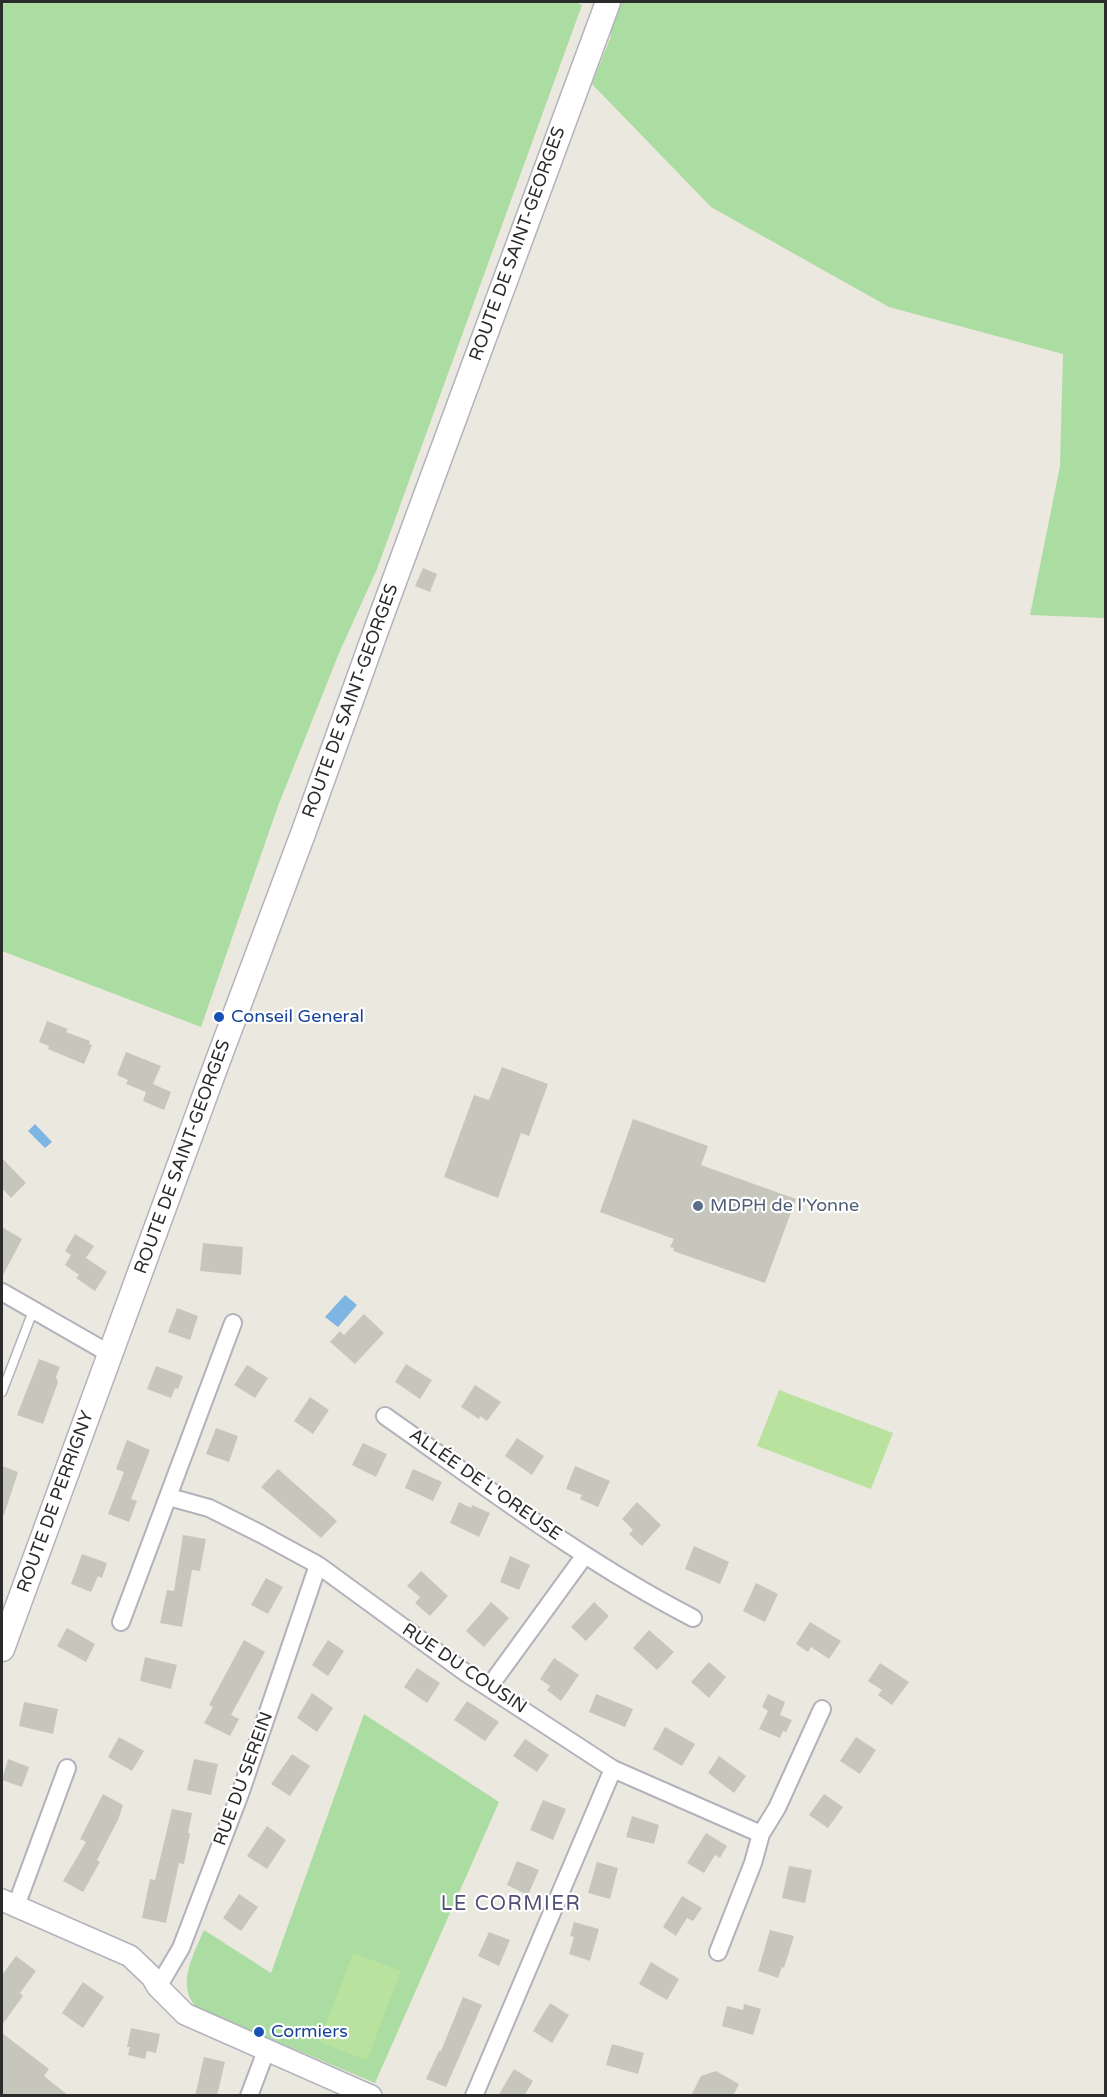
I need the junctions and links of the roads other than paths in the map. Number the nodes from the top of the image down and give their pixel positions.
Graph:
1 (608, 2) edge
2 (2, 1293) edge
3 (33, 1311) junction
4 (233, 1323) dead end
5 (110, 1354) junction
6 (2, 1392) edge
7 (385, 1416) dead end
8 (169, 1497) junction
9 (585, 1555) junction
10 (318, 1566) junction
11 (693, 1618) dead end
12 (122, 1622) dead end
13 (2, 1649) edge
14 (489, 1687) junction
15 (822, 1709) dead end
16 (67, 1768) dead end
17 (613, 1769) junction
18 (761, 1834) junction
19 (9, 1903) edge
20 (718, 1952) dead end
21 (158, 1987) junction
22 (266, 2051) junction
23 (249, 2096) edge
24 (371, 2096) edge
25 (474, 2096) edge

1 - 5 main road, ROUTE DE SAINT-GEORGES
2 - 3 street
3 - 5 street
3 - 6 lane
4 - 8 street
5 - 13 main road, ROUTE DE PERRIGNY
7 - 9 street, ALLÉE DE L'OREUSE
8 - 10 street, RUE DU COUSIN
8 - 12 street
9 - 11 street, ALLÉE DE L'OREUSE
9 - 14 street
10 - 14 street, RUE DU COUSIN
10 - 21 street, RUE DU SEREIN
14 - 17 street, RUE DU COUSIN
15 - 18 street
16 - 19 street
17 - 18 street, RUE DU COUSIN
17 - 25 street
18 - 20 street
19 - 21 street
21 - 22 street
22 - 23 street
22 - 24 street

